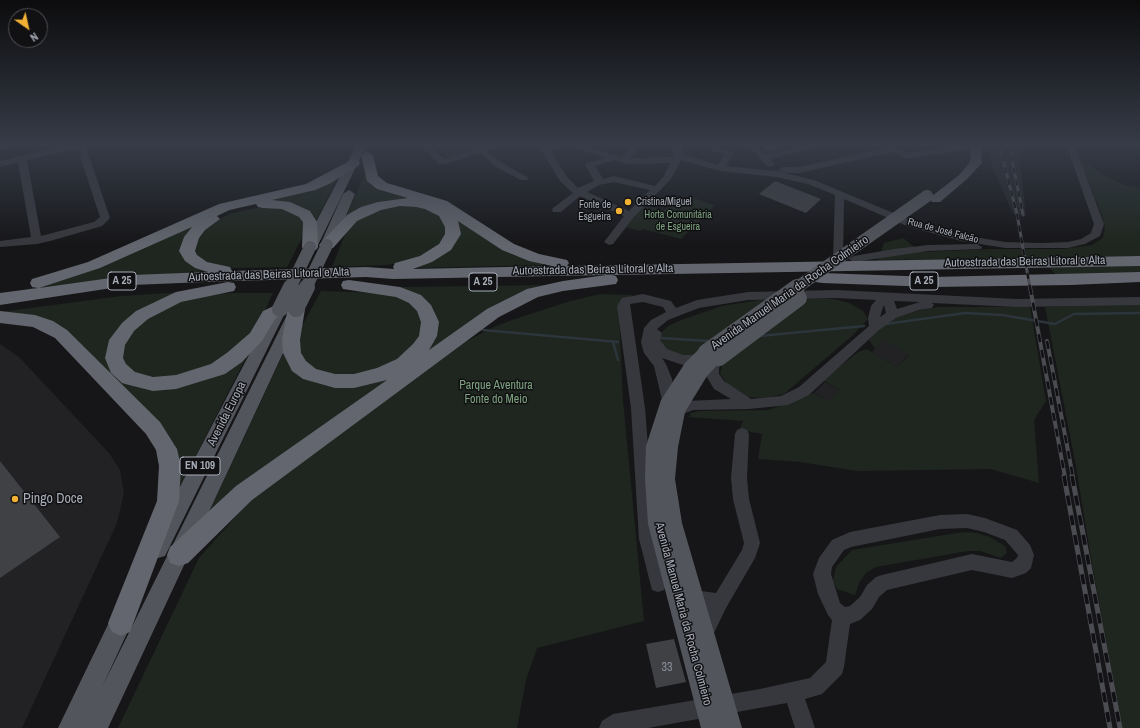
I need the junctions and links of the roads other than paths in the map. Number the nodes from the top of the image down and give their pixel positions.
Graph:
1 (25, 178) edge
2 (92, 178) edge
3 (329, 178) edge
4 (345, 178) edge
5 (354, 178) edge
6 (372, 178) edge
7 (561, 178) edge
8 (598, 178) edge
9 (667, 178) edge
10 (797, 178) edge
11 (963, 178) edge
12 (1083, 178) edge
13 (600, 182) junction
14 (657, 189) junction
15 (578, 192) junction
16 (840, 193) junction
17 (932, 198) junction
18 (557, 210) dead end
19 (630, 215) junction
20 (37, 241) junction
21 (609, 242) dead end
22 (0, 244) edge
23 (327, 245) junction
24 (1005, 245) junction
25 (310, 247) junction
26 (838, 259) junction
27 (854, 259) junction
28 (1140, 260) edge
29 (366, 272) junction
30 (609, 274) junction
31 (245, 276) junction
32 (1140, 277) edge
33 (350, 285) junction
34 (228, 287) junction
35 (0, 294) edge
36 (836, 294) junction
37 (884, 297) junction
38 (0, 299) edge
39 (719, 301) junction
40 (955, 301) junction
41 (1140, 301) edge
42 (0, 308) edge
43 (288, 309) junction
44 (673, 312) junction
45 (892, 315) junction
46 (0, 317) edge
47 (875, 322) junction
48 (712, 355) junction
49 (749, 404) junction
50 (672, 406) junction
51 (742, 434) dead end
52 (179, 555) junction
53 (658, 584) dead end
54 (693, 599) junction
55 (720, 602) junction
56 (842, 616) junction
57 (121, 623) junction
58 (704, 635) junction
59 (793, 692) junction
60 (710, 713) edge
61 (70, 728) edge
62 (95, 728) edge
63 (610, 728) edge
64 (730, 728) edge
65 (805, 728) edge

1 - 20 street
2 - 20 street
3 - 35 highway
4 - 25 main road, Avenida Europa / EN 109
5 - 23 main road, Avenida Europa / EN 109
6 - 30 highway
7 - 15 street
8 - 13 street
9 - 14 street
10 - 16 street, Rua de José Falcão
11 - 17 main road, Avenida Manuel Maria da Rocha Colmieiro
12 - 24 street, Rua de José Falcão
13 - 14 street
13 - 15 street
14 - 19 street
15 - 18 street
15 - 19 street
16 - 24 street, Rua de José Falcão
16 - 26 street
17 - 26 main road, Avenida Manuel Maria da Rocha Colmieiro, bridge
17 - 27 main road, Avenida Manuel Maria da Rocha Colmieiro
19 - 21 street
20 - 22 street
23 - 29 highway
23 - 43 main road, Avenida Europa / EN 109, bridge
24 - 27 street
25 - 31 highway
25 - 43 main road, Avenida Europa / EN 109, bridge
26 - 48 main road, Avenida Manuel Maria da Rocha Colmieiro, bridge
27 - 48 main road, Avenida Manuel Maria da Rocha Colmieiro, bridge
28 - 30 highway, Autoestrada das Beiras Litoral e Alta / A 25
29 - 30 highway, Autoestrada das Beiras Litoral e Alta / A 25
29 - 31 highway, Autoestrada das Beiras Litoral e Alta / A 25
30 - 32 highway, Autoestrada das Beiras Litoral e Alta / A 25
30 - 33 highway, Autoestrada das Beiras Litoral e Alta / A 25
30 - 52 highway
31 - 38 highway, Autoestrada das Beiras Litoral e Alta / A 25
33 - 34 highway, Autoestrada das Beiras Litoral e Alta / A 25
33 - 43 highway
34 - 42 highway, Autoestrada das Beiras Litoral e Alta / A 25
34 - 43 highway
36 - 37 street
36 - 39 street
36 - 47 street
37 - 40 street
37 - 45 street
37 - 47 street
39 - 44 street
39 - 48 street
40 - 41 street
40 - 45 street
43 - 52 main road, Avenida Europa / EN 109
43 - 57 main road, Avenida Europa / EN 109
44 - 50 street
44 - 53 street
45 - 47 street
46 - 57 highway
47 - 49 street
48 - 49 street
48 - 50 main road, Avenida Manuel Maria da Rocha Colmieiro
49 - 50 street
50 - 54 main road, Avenida Manuel Maria da Rocha Colmieiro
50 - 60 main road, Avenida Manuel Maria da Rocha Colmieiro
51 - 55 street
52 - 62 main road, Avenida Europa / EN 109
54 - 55 street
54 - 58 main road, Avenida Manuel Maria da Rocha Colmieiro
55 - 58 street
56 - 56 street
56 - 59 street
57 - 61 main road, Avenida Europa / EN 109
58 - 60 main road, Avenida Manuel Maria da Rocha Colmieiro
59 - 60 street
59 - 65 street
60 - 63 street
60 - 64 main road, Avenida Manuel Maria da Rocha Colmieiro

